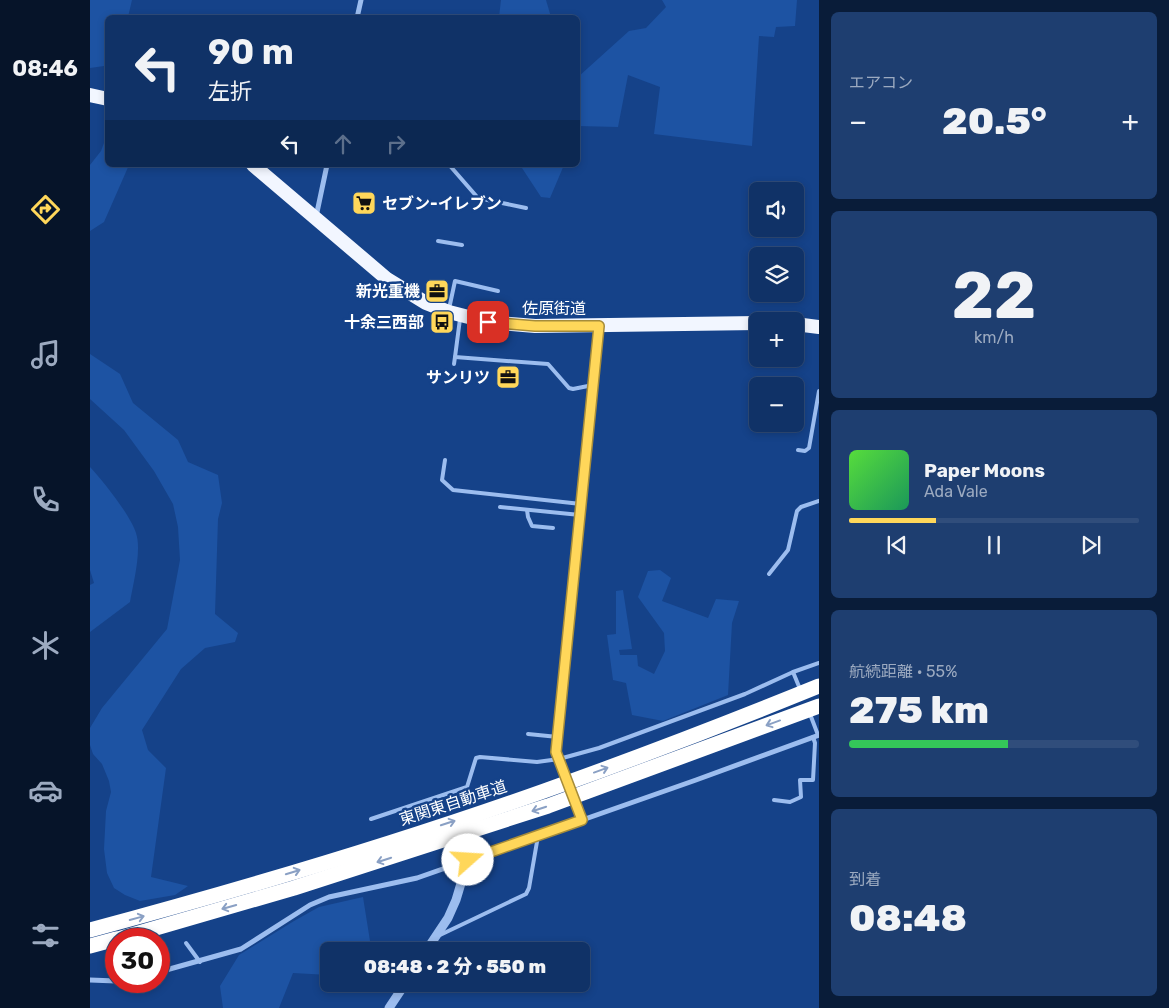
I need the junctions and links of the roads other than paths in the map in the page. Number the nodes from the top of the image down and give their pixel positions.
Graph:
1 (360, 0) edge
2 (358, 15) edge
3 (90, 95) edge
4 (105, 98) edge
5 (254, 167) edge
6 (327, 167) edge
7 (451, 167) dead end
8 (526, 208) dead end
9 (316, 218) junction
10 (438, 241) dead end
11 (462, 245) dead end
12 (498, 291) dead end
13 (454, 314) junction
14 (749, 323) edge
15 (804, 325) edge
16 (599, 326) junction
17 (819, 326) edge
18 (455, 357) junction
19 (454, 364) dead end
20 (593, 385) junction
21 (819, 390) edge
22 (798, 450) dead end
23 (445, 460) dead end
24 (819, 501) edge
25 (581, 504) junction
26 (500, 508) dead end
27 (527, 510) junction
28 (580, 515) junction
29 (553, 528) dead end
30 (769, 574) dead end
31 (819, 663) edge
32 (794, 672) junction
33 (819, 686) edge
34 (802, 694) dead end
35 (812, 704) edge
36 (528, 734) dead end
37 (817, 736) edge
38 (558, 737) junction
39 (560, 762) junction
40 (774, 800) dead end
41 (371, 819) dead end
42 (582, 820) junction
43 (538, 836) junction
44 (468, 860) junction
45 (155, 928) edge
46 (90, 930) edge
47 (435, 938) junction
48 (105, 942) edge
49 (432, 942) edge
50 (186, 943) dead end
51 (90, 946) edge
52 (200, 962) junction
53 (170, 969) edge
54 (90, 980) edge
55 (105, 981) edge
56 (400, 992) edge
57 (389, 1008) edge

1 - 2 street
3 - 4 highway
5 - 9 highway, 佐原街道
6 - 9 street
7 - 8 lane
9 - 13 highway, 佐原街道
10 - 11 lane
12 - 13 lane
13 - 16 highway, 佐原街道
13 - 18 lane
14 - 16 highway, 佐原街道
15 - 17 highway
16 - 20 street
18 - 19 lane
18 - 20 lane
20 - 25 street
21 - 22 lane
23 - 25 lane
24 - 30 lane
25 - 28 street
26 - 27 lane
27 - 28 lane
27 - 29 lane
28 - 38 street
31 - 32 lane
32 - 34 lane
32 - 39 lane
46 -> 33 highway, 東関東自動車道
35 - 37 lane
35 -> 45 highway, 東関東自動車道
36 - 38 lane
37 - 40 lane
37 - 42 street
38 - 39 street
39 - 41 lane
39 - 42 street
42 - 43 street
43 - 44 street
43 - 47 lane
44 - 47 street
44 - 52 street
47 - 49 street
48 - 51 highway, 東関東自動車道
50 - 52 lane
52 - 53 street
54 - 55 street
56 - 57 street

